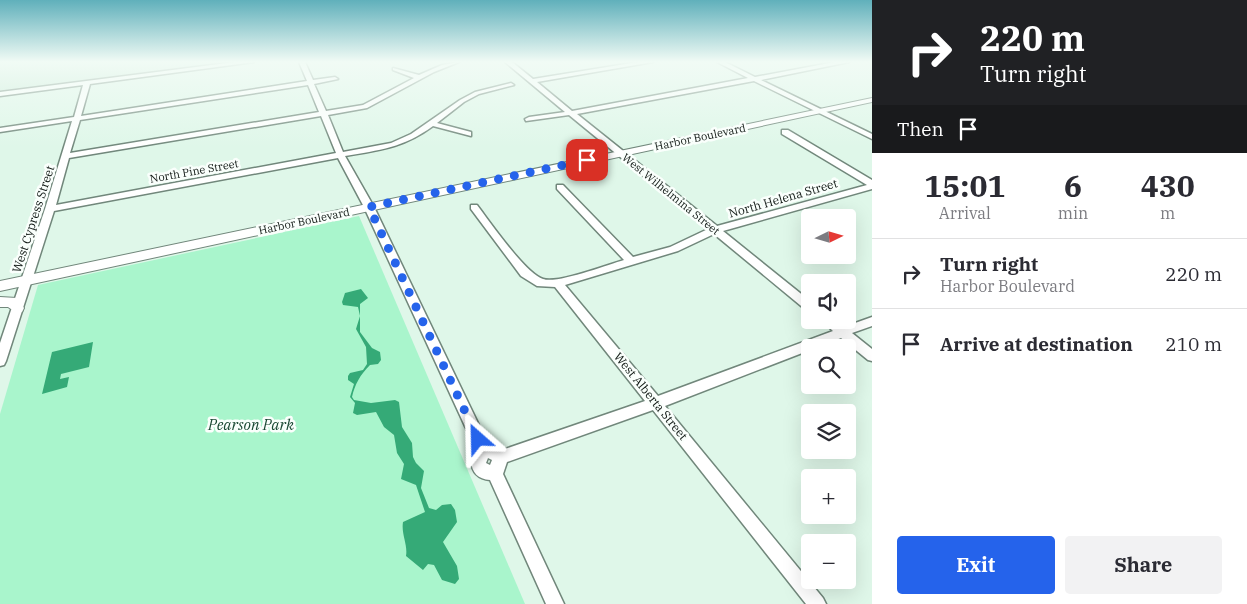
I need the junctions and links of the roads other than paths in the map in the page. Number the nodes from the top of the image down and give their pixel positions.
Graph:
1 (30, 90) edge
2 (85, 90) edge
3 (262, 90) edge
4 (313, 90) edge
5 (399, 90) edge
6 (489, 90) edge
7 (543, 90) edge
8 (694, 90) edge
9 (777, 90) edge
10 (0, 94) edge
11 (872, 100) edge
12 (820, 111) junction
13 (571, 113) junction
14 (324, 116) junction
15 (77, 118) junction
16 (529, 119) dead end
17 (431, 123) junction
18 (0, 130) edge
19 (468, 134) dead end
20 (872, 137) edge
21 (621, 153) junction
22 (66, 156) junction
23 (342, 156) junction
24 (872, 178) edge
25 (872, 185) edge
26 (560, 186) dead end
27 (369, 207) junction
28 (474, 207) dead end
29 (50, 209) junction
30 (715, 230) junction
31 (631, 261) junction
32 (26, 280) junction
33 (558, 282) junction
34 (0, 286) edge
35 (801, 300) edge
36 (0, 302) edge
37 (17, 308) junction
38 (872, 322) edge
39 (839, 329) edge
40 (843, 332) junction
41 (872, 356) edge
42 (0, 361) edge
43 (656, 403) junction
44 (497, 465) junction
45 (555, 604) edge
46 (817, 604) edge

1 - 10 street
2 - 15 street, West Cypress Street
3 - 15 street
4 - 14 street
5 - 14 street
6 - 17 street, North Pine Street
7 - 13 street, West Wilhelmina Street
8 - 13 street
9 - 12 street
11 - 12 main road, Harbor Boulevard
12 - 20 street
12 - 21 main road, Harbor Boulevard
13 - 16 street
13 - 21 street, West Wilhelmina Street
14 - 22 street
14 - 23 street
15 - 18 street
15 - 22 street, West Cypress Street
17 - 19 street
17 - 23 street, North Pine Street
21 - 27 main road, Harbor Boulevard
21 - 30 street, West Wilhelmina Street
22 - 29 street, West Cypress Street
23 - 27 street
23 - 29 street, North Pine Street
24 - 25 street
25 - 30 street, North Helena Street
26 - 31 street
27 - 32 main road, Harbor Boulevard
27 - 44 street
28 - 33 street
29 - 32 street, West Cypress Street
30 - 31 street, North Helena Street
30 - 35 street, West Wilhelmina Street
31 - 33 street, North Helena Street
32 - 34 main road, Harbor Boulevard
32 - 37 street, West Cypress Street
33 - 43 street, West Alberta Street
36 - 37 main road
37 - 42 street, West Cypress Street
38 - 40 street
39 - 40 street
40 - 41 street
40 - 43 street
43 - 44 street
43 - 46 street, West Alberta Street
44 - 45 street

